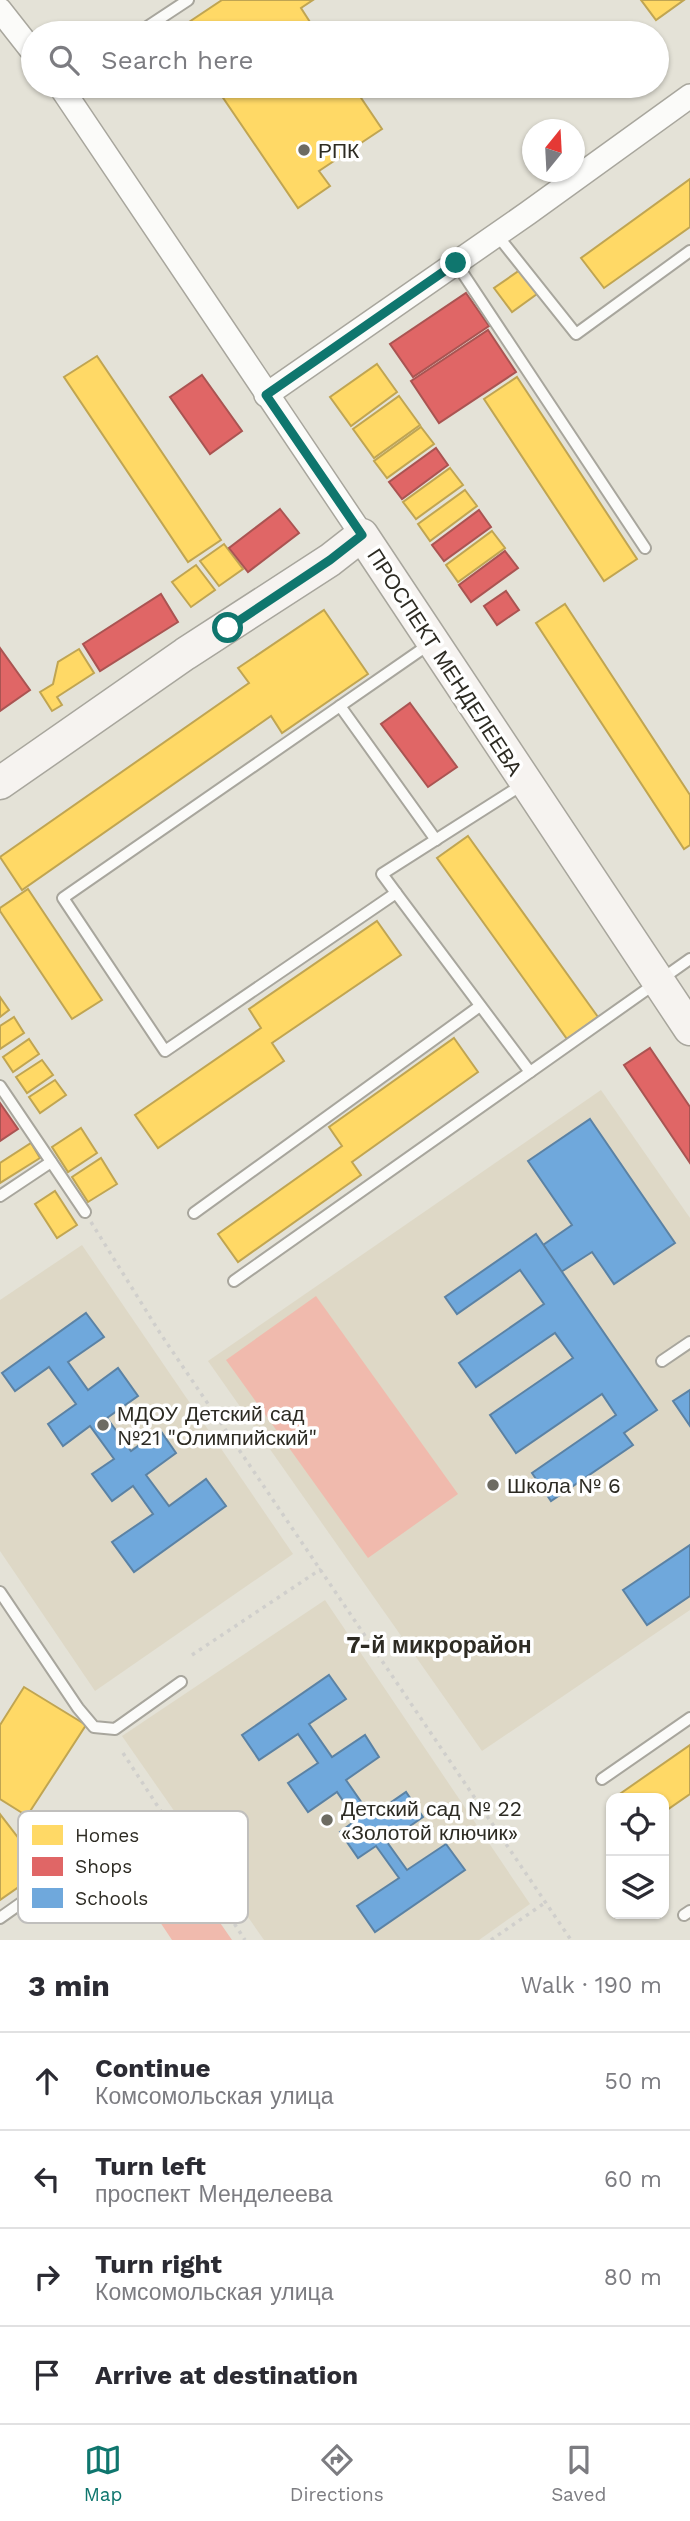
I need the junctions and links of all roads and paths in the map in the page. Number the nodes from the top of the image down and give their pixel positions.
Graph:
1 (188, 0) edge
2 (0, 10) edge
3 (156, 21) edge
4 (21, 37) edge
5 (690, 96) edge
6 (68, 98) edge
7 (497, 235) junction
8 (690, 251) edge
9 (456, 263) junction
10 (266, 395) junction
11 (362, 535) junction
12 (645, 548) dead end
13 (431, 642) junction
14 (340, 706) junction
15 (0, 783) edge
16 (525, 783) junction
17 (436, 840) junction
18 (396, 893) junction
19 (690, 959) edge
20 (658, 981) junction
21 (480, 1006) junction
22 (690, 1028) edge
23 (530, 1072) junction
24 (0, 1086) edge
25 (51, 1162) junction
26 (0, 1196) edge
27 (85, 1212) joint
28 (194, 1213) dead end
29 (234, 1281) dead end
30 (690, 1342) edge
31 (662, 1361) dead end
32 (321, 1569) junction
33 (0, 1592) edge
34 (192, 1655) dead end
35 (181, 1682) dead end
36 (690, 1718) edge
37 (124, 1753) dead end
38 (602, 1779) dead end
39 (162, 1811) edge
40 (546, 1902) junction
41 (18, 1906) edge
42 (0, 1919) edge
43 (234, 1923) edge
44 (245, 1940) edge
45 (491, 1940) edge
46 (571, 1940) edge

1 - 3 lane
2 - 4 street
5 - 7 street
6 - 10 street, ПРОСПЕКТ МЕНДЕЛЕЕВА
7 - 8 lane
7 - 9 street
9 - 10 street
9 - 12 lane
10 - 11 street, ПРОСПЕКТ МЕНДЕЛЕЕВА
11 - 13 street, ПРОСПЕКТ МЕНДЕЛЕЕВА
11 - 15 street
13 - 14 lane
13 - 16 street, ПРОСПЕКТ МЕНДЕЛЕЕВА
14 - 17 lane
14 - 18 lane
16 - 17 lane
16 - 20 street, ПРОСПЕКТ МЕНДЕЛЕЕВА
17 - 18 lane
18 - 21 lane
19 - 20 lane
20 - 22 street, ПРОСПЕКТ МЕНДЕЛЕЕВА
20 - 23 lane
21 - 23 lane
21 - 28 lane
23 - 29 lane
24 - 25 lane
25 - 26 lane
25 - 27 lane
27 - 32 path
30 - 31 lane
32 - 34 path
32 - 40 path
33 - 35 lane
36 - 38 lane
37 - 39 path
40 - 45 path
40 - 46 path
41 - 42 lane
43 - 44 path

